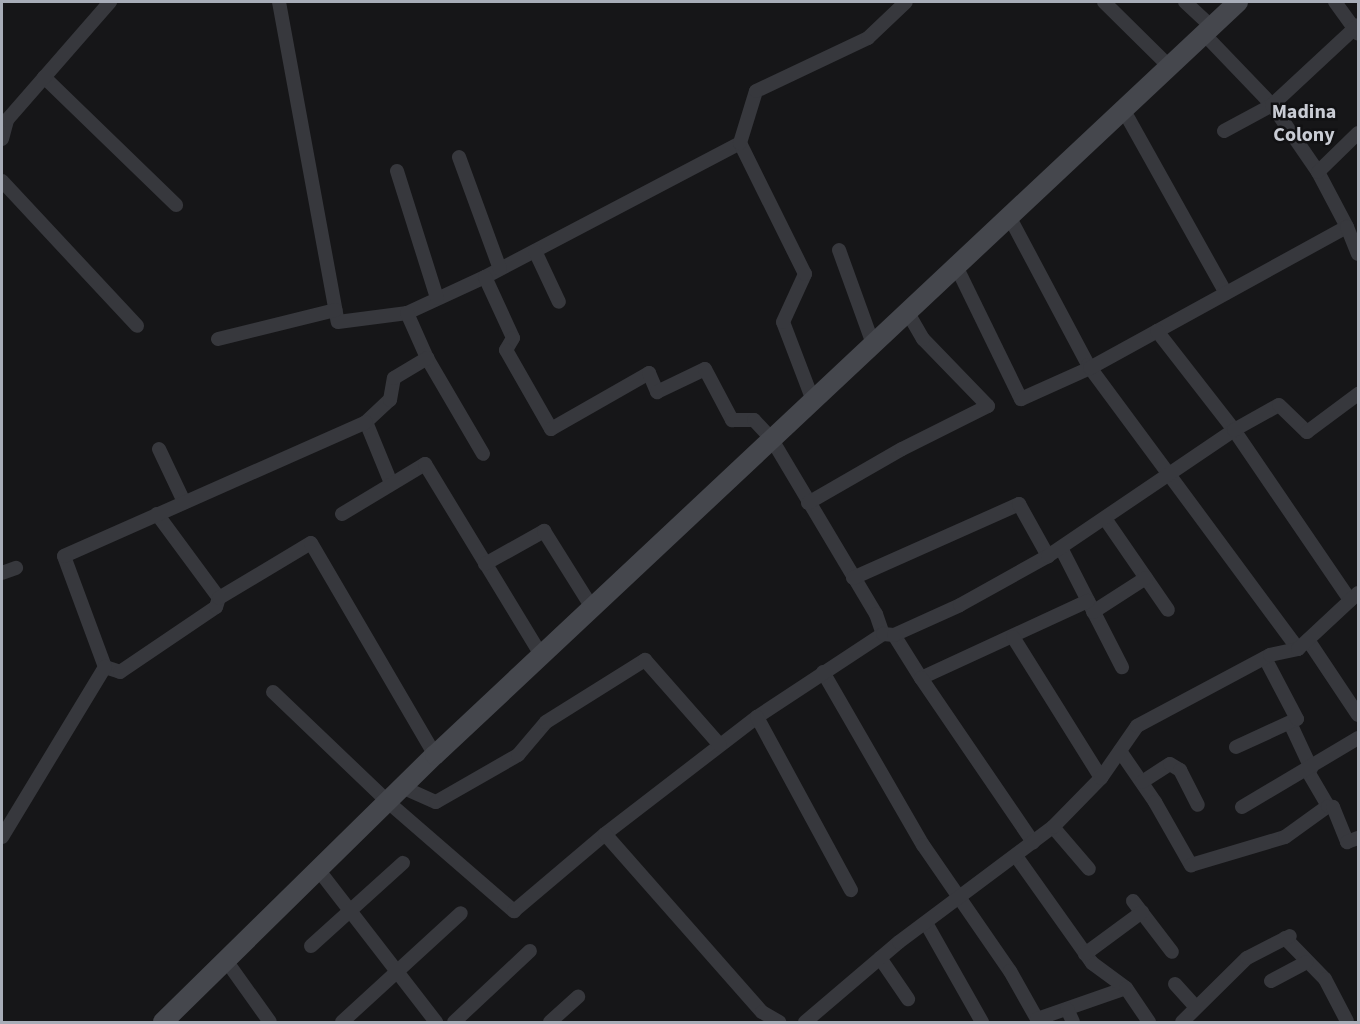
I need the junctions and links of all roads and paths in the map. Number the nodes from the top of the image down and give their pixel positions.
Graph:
1 (110, 2) edge
2 (279, 2) edge
3 (906, 2) edge
4 (1104, 2) edge
5 (1185, 2) edge
6 (1238, 2) edge
7 (1335, 2) edge
8 (1357, 29) edge
9 (1208, 30) junction
10 (1168, 66) junction
11 (44, 77) junction
12 (1272, 105) junction
13 (1123, 109) junction
14 (1224, 131) dead end
15 (1359, 133) edge
16 (2, 139) edge
17 (740, 143) junction
18 (459, 157) dead end
19 (397, 171) dead end
20 (1318, 172) junction
21 (2, 181) edge
22 (176, 206) dead end
23 (1011, 218) junction
24 (1347, 227) junction
25 (1357, 245) edge
26 (839, 250) dead end
27 (535, 251) junction
28 (957, 268) junction
29 (500, 269) junction
30 (486, 277) junction
31 (1226, 293) junction
32 (437, 298) junction
33 (559, 302) dead end
34 (335, 310) junction
35 (406, 313) junction
36 (908, 314) junction
37 (137, 326) dead end
38 (1157, 331) junction
39 (218, 339) dead end
40 (873, 344) junction
41 (427, 358) junction
42 (1090, 368) junction
43 (1359, 394) edge
44 (812, 398) junction
45 (366, 422) junction
46 (1234, 430) junction
47 (771, 438) junction
48 (159, 449) dead end
49 (483, 454) dead end
50 (1171, 474) junction
51 (391, 483) junction
52 (184, 502) junction
53 (808, 503) junction
54 (157, 514) junction
55 (342, 514) dead end
56 (1106, 520) junction
57 (1061, 548) junction
58 (1048, 556) junction
59 (485, 564) junction
60 (16, 568) dead end
61 (2, 573) edge
62 (853, 578) junction
63 (1146, 578) junction
64 (1354, 596) edge
65 (219, 598) junction
66 (1091, 606) junction
67 (593, 609) junction
68 (1168, 610) dead end
69 (889, 634) junction
70 (1012, 637) junction
71 (1303, 644) junction
72 (541, 655) junction
73 (1265, 658) junction
74 (105, 667) junction
75 (1122, 667) dead end
76 (823, 672) junction
77 (921, 678) junction
78 (273, 692) dead end
79 (1359, 715) edge
80 (758, 717) junction
81 (1290, 723) junction
82 (1359, 738) edge
83 (720, 745) junction
84 (1236, 747) dead end
85 (1120, 751) junction
86 (435, 755) junction
87 (1309, 769) junction
88 (1101, 778) junction
89 (1142, 783) junction
90 (402, 787) junction
91 (388, 802) junction
92 (1198, 805) dead end
93 (1328, 806) junction
94 (1242, 807) dead end
95 (1053, 827) junction
96 (605, 834) junction
97 (2, 837) edge
98 (1359, 838) edge
99 (1033, 842) junction
100 (1016, 856) junction
101 (403, 863) dead end
102 (317, 868) junction
103 (1089, 869) dead end
104 (851, 890) dead end
105 (960, 898) junction
106 (1133, 901) dead end
107 (350, 911) junction
108 (1142, 912) junction
109 (461, 913) dead end
110 (926, 923) junction
111 (311, 945) dead end
112 (530, 951) dead end
113 (1172, 952) dead end
114 (1085, 954) junction
115 (880, 958) junction
116 (225, 959) junction
117 (1306, 962) junction
118 (396, 973) junction
119 (1271, 981) dead end
120 (1175, 984) dead end
121 (1126, 988) junction
122 (578, 997) dead end
123 (908, 999) dead end
124 (1196, 1007) junction
125 (1067, 1009) junction
126 (1350, 1021) edge
127 (163, 1023) edge
128 (270, 1023) edge
129 (342, 1023) edge
130 (436, 1023) edge
131 (454, 1023) edge
132 (550, 1023) edge
133 (779, 1023) edge
134 (805, 1023) edge
135 (982, 1023) edge
136 (1073, 1023) edge
137 (1149, 1023) edge
138 (1182, 1023) edge

1 - 11 street
2 - 34 street
3 - 17 street
4 - 10 street
5 - 9 street
6 - 9 street
7 - 8 street
8 - 12 street
9 - 10 street
9 - 12 street
10 - 13 street
11 - 16 street
11 - 22 street
12 - 14 street
12 - 20 street
13 - 23 street
13 - 31 street
15 - 20 street
17 - 27 street
17 - 44 street
18 - 29 street
19 - 32 street
20 - 24 street
21 - 37 street
23 - 28 street
23 - 42 street
24 - 25 street
24 - 31 street
26 - 40 street
27 - 29 street
27 - 33 street
28 - 36 street
28 - 42 street
29 - 30 street
30 - 32 street
30 - 47 street
31 - 38 street
32 - 35 street
34 - 35 street
34 - 39 street
35 - 41 street
36 - 40 street
36 - 53 street
38 - 42 street
38 - 46 street
40 - 44 street
41 - 45 street
41 - 49 street
42 - 50 street
43 - 46 street
44 - 47 street
45 - 51 street
45 - 52 street
46 - 50 street
46 - 64 street
47 - 53 street
47 - 67 street
48 - 52 street
50 - 56 street
50 - 71 street
51 - 55 street
51 - 59 street
52 - 54 street
53 - 62 street
54 - 65 street
54 - 74 street
56 - 57 street
56 - 63 street
57 - 58 street
57 - 66 street
58 - 62 street
58 - 69 street
59 - 67 street
59 - 72 street
60 - 61 street
62 - 69 street
63 - 66 street
63 - 68 street
64 - 71 street
65 - 74 street
65 - 86 street
66 - 70 street
66 - 75 street
67 - 72 street
69 - 76 street
69 - 77 street
70 - 77 street
70 - 88 street
71 - 73 street
71 - 79 street
72 - 86 street
73 - 81 street
73 - 85 street
74 - 97 street
76 - 80 street
76 - 105 street
77 - 99 street
78 - 91 street
80 - 83 street
80 - 104 street
81 - 84 street
81 - 87 street
82 - 87 street
83 - 90 street
83 - 96 street
85 - 88 street
85 - 89 street
86 - 90 street
87 - 93 street
87 - 94 street
88 - 95 street
89 - 92 street
89 - 93 street
90 - 91 street
91 - 96 street
91 - 102 street
93 - 98 street
95 - 99 street
95 - 103 street
96 - 133 street
99 - 100 street
100 - 105 street
100 - 114 street
101 - 107 street
102 - 107 street
102 - 116 street
105 - 110 street
105 - 125 street
106 - 108 street
107 - 111 street
107 - 118 street
108 - 113 street
108 - 114 street
109 - 118 street
110 - 115 street
110 - 135 street
112 - 131 street
114 - 121 street
115 - 123 street
115 - 134 street
116 - 127 street
116 - 128 street
117 - 119 street
117 - 124 street
117 - 126 street
118 - 129 street
118 - 130 street
120 - 124 street
121 - 125 street
121 - 137 street
122 - 132 street
124 - 138 street
125 - 136 street

